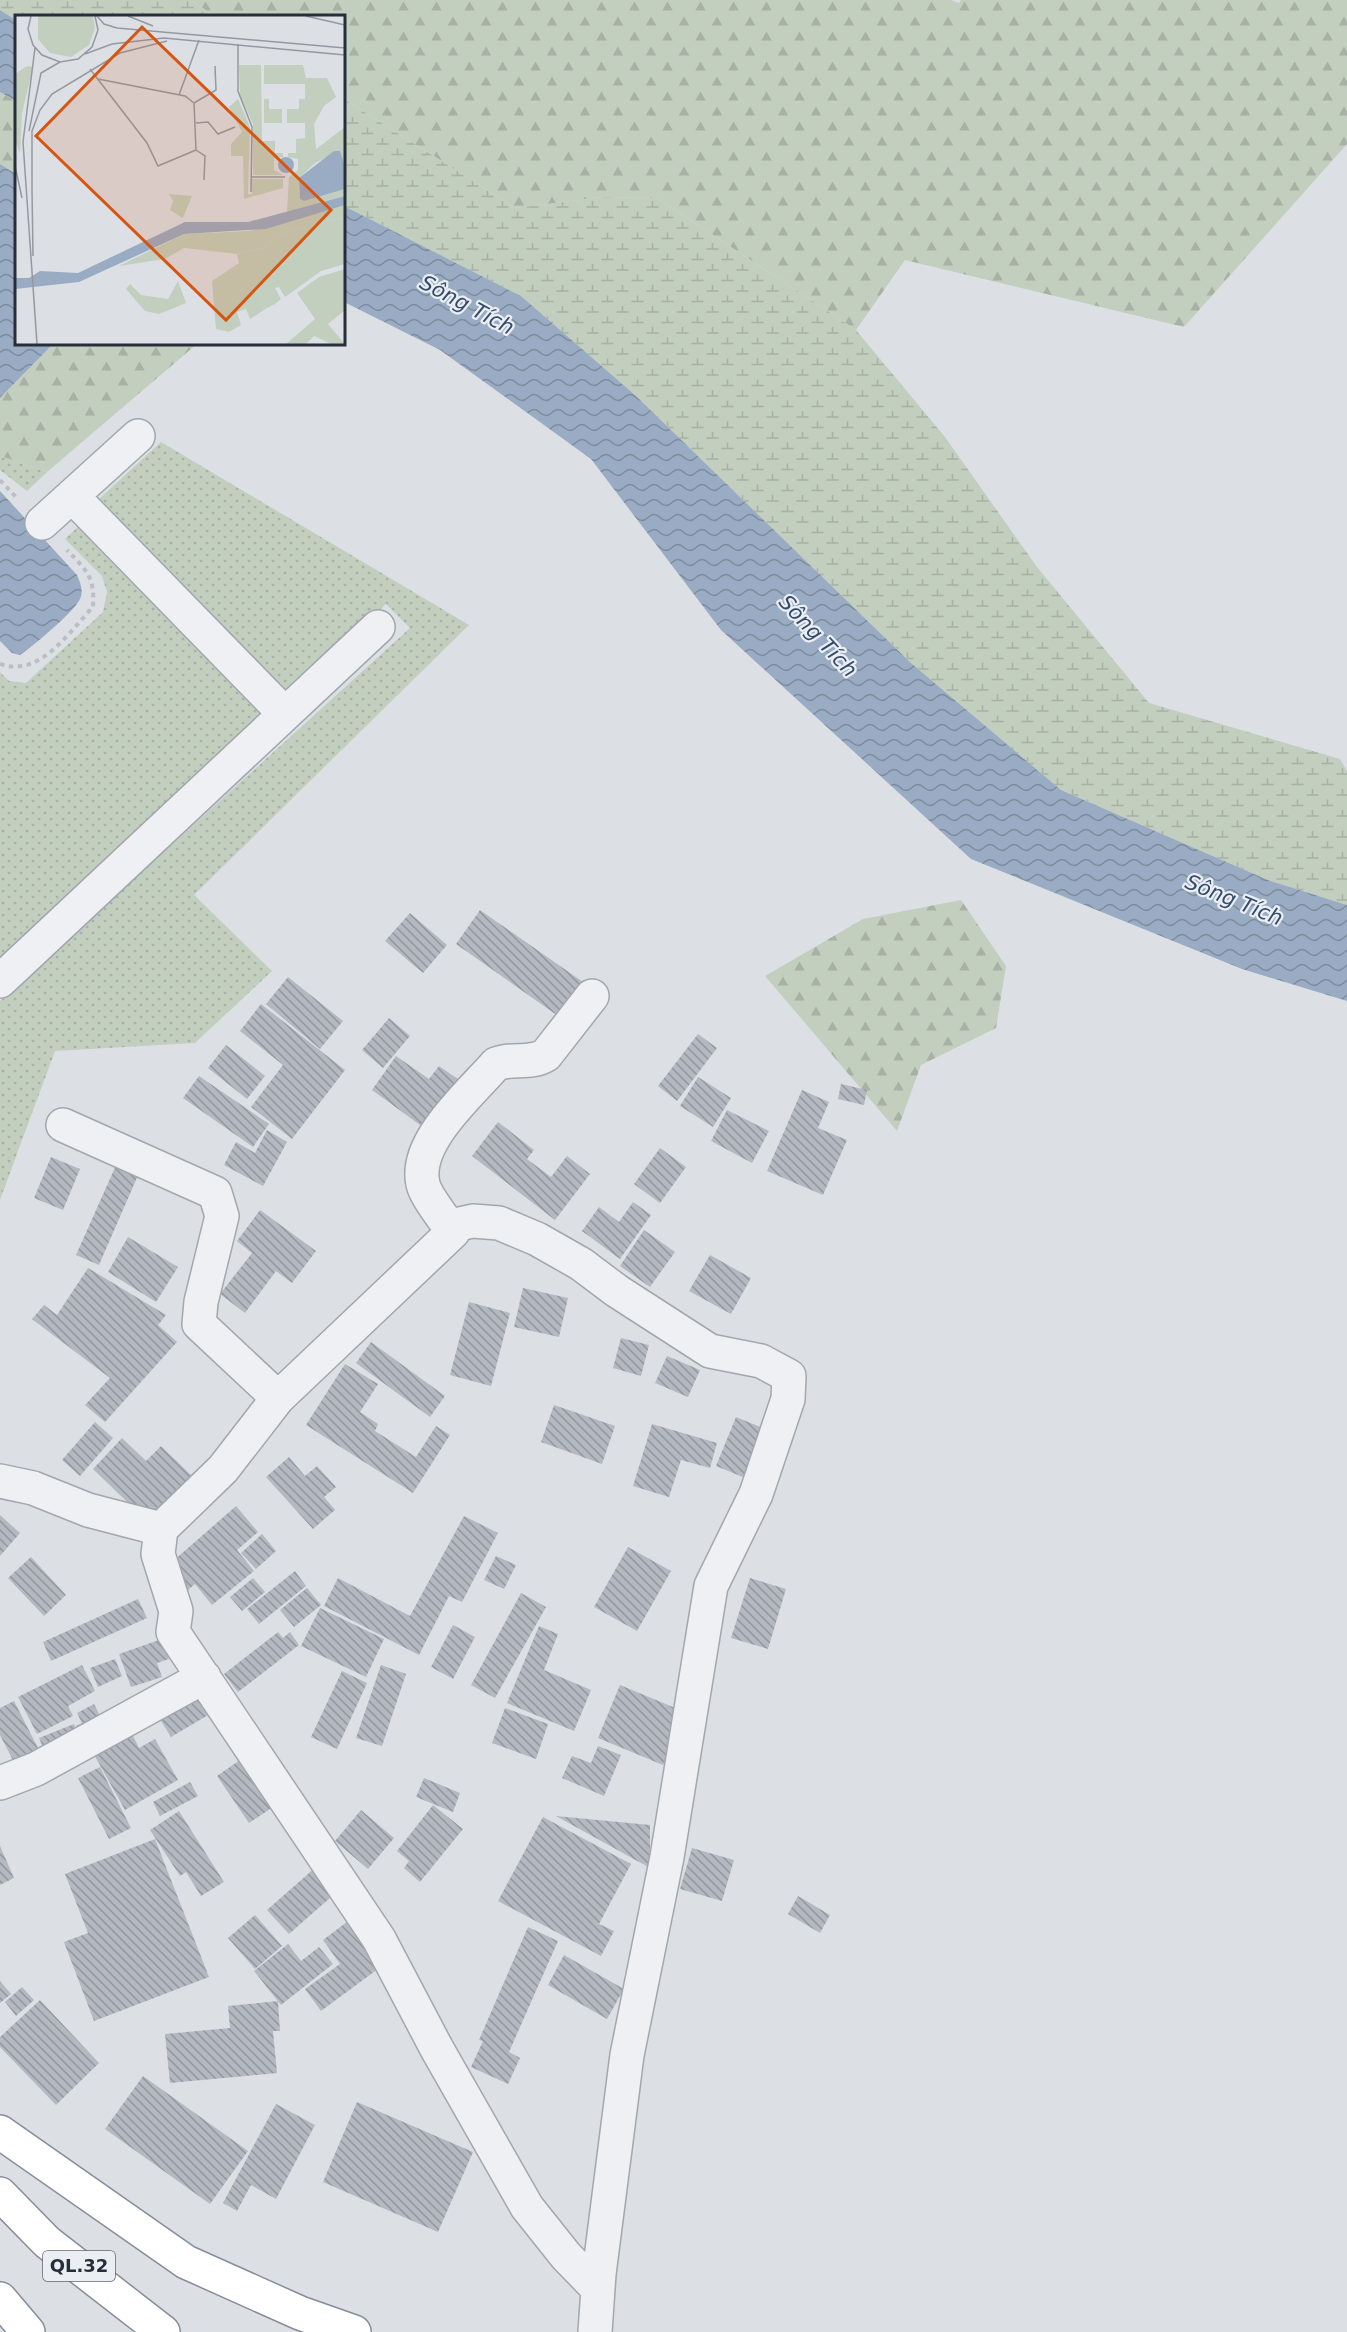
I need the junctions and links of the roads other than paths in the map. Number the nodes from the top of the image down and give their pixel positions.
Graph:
1 (138, 436) dead end
2 (72, 496) junction
3 (42, 523) road end
4 (378, 627) dead end
5 (285, 714) junction
6 (0, 981) edge
7 (592, 996) dead end
8 (63, 1125) dead end
9 (453, 1232) junction
10 (278, 1398) junction
11 (0, 1481) edge
12 (161, 1529) junction
13 (204, 1677) junction
14 (0, 1784) edge
15 (0, 2132) edge
16 (0, 2194) edge
17 (598, 2289) junction
18 (0, 2299) edge
19 (28, 2332) edge
20 (163, 2332) edge
21 (354, 2332) edge
22 (595, 2332) edge

1 - 2 street
2 - 3 street
2 - 5 street
4 - 5 street
5 - 6 street
7 - 9 street
8 - 10 street
9 - 10 street
9 - 17 street
10 - 12 street
11 - 12 street
12 - 13 street
13 - 14 street
13 - 17 street
15 - 21 highway
16 - 20 highway, QL.32
17 - 22 street
18 - 19 highway

